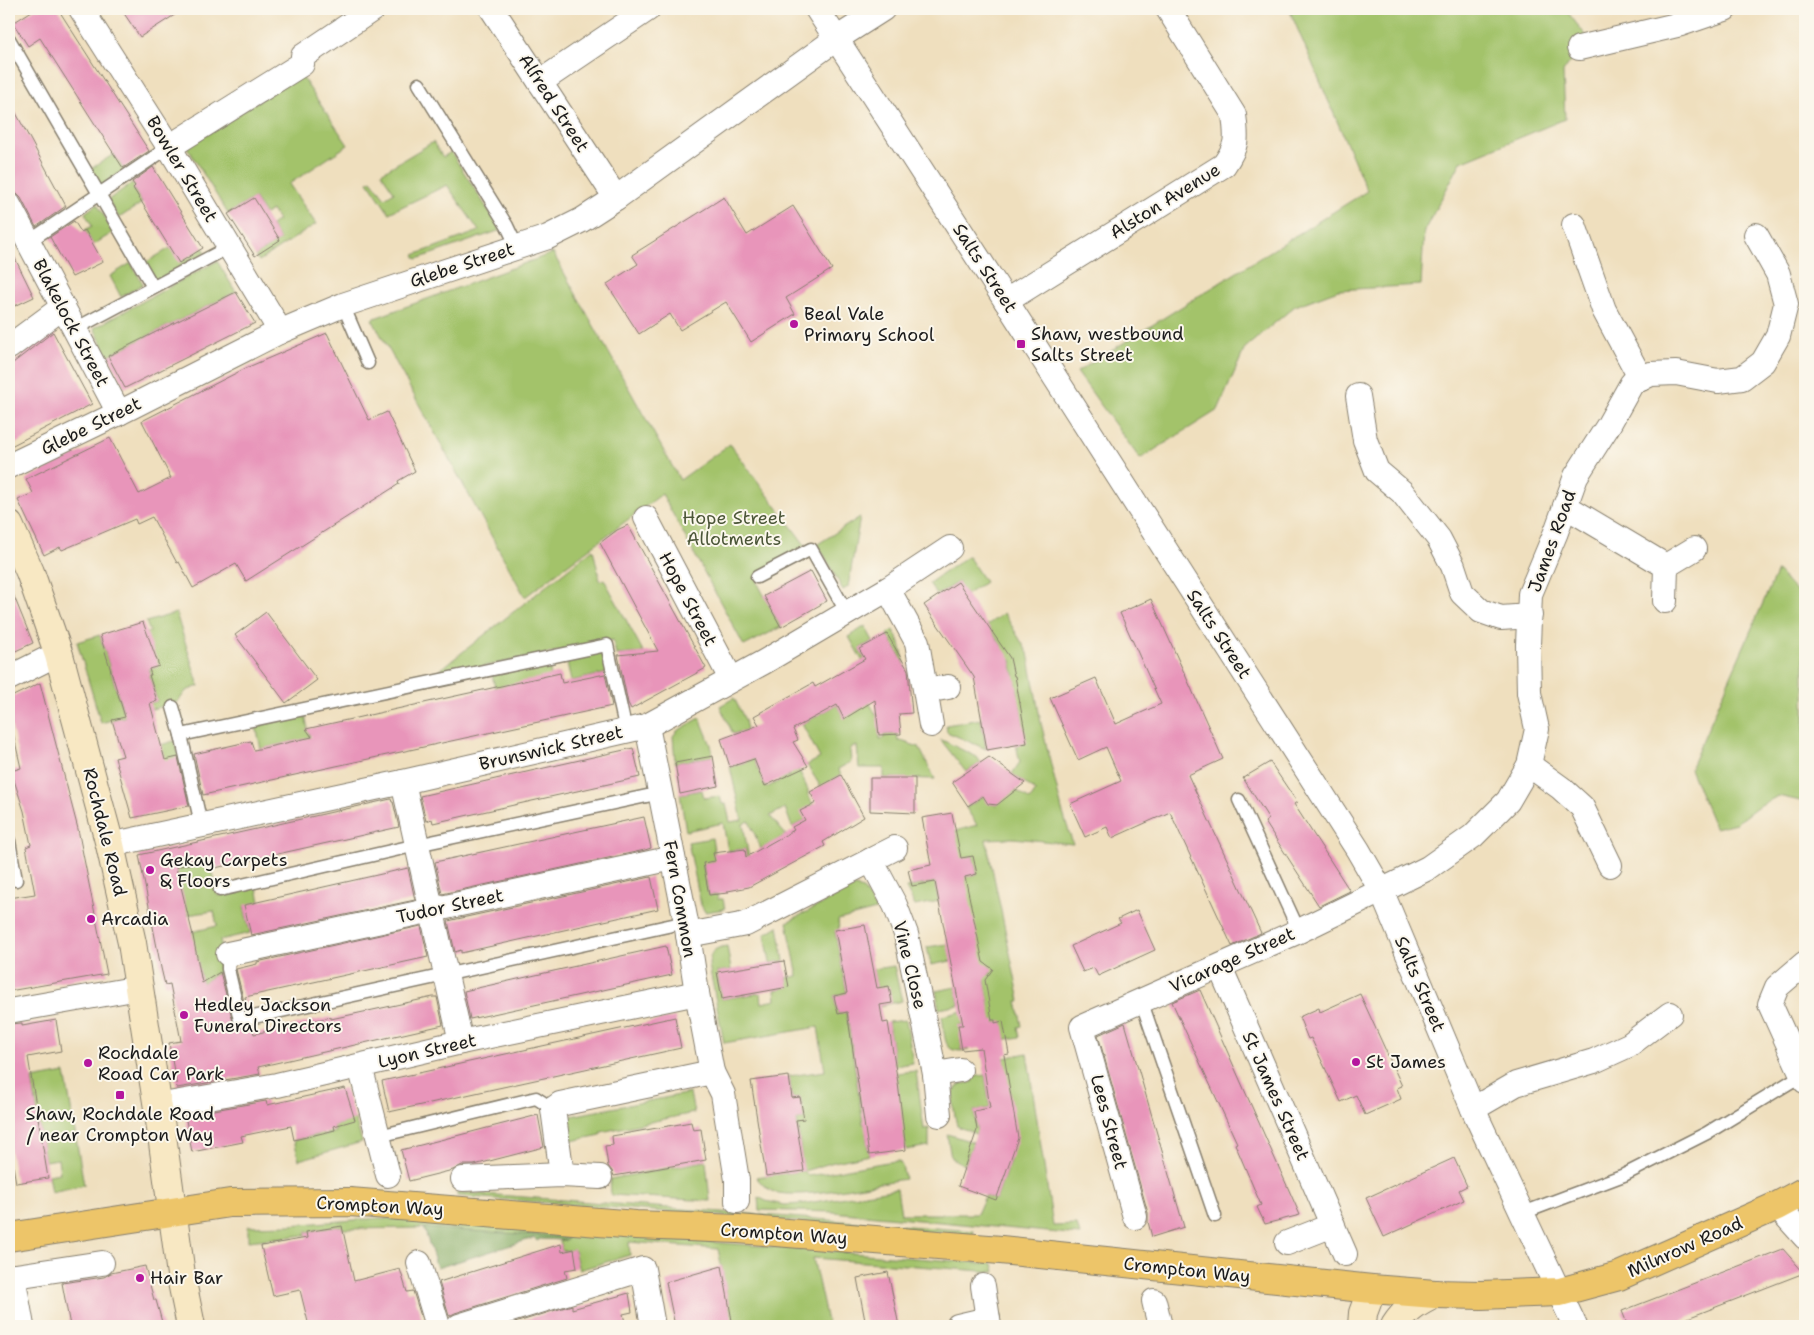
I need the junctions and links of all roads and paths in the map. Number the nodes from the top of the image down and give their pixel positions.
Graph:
1 (81, 9) edge
2 (373, 9) edge
3 (492, 9) edge
4 (648, 9) edge
5 (816, 9) edge
6 (883, 9) edge
7 (1168, 9) edge
8 (1725, 9) edge
9 (342, 17) edge
10 (9, 39) edge
11 (836, 39) junction
12 (1579, 48) dead end
13 (540, 82) junction
14 (418, 84) dead end
15 (169, 148) junction
16 (99, 194) junction
17 (616, 198) junction
18 (9, 205) edge
19 (1574, 225) dead end
20 (1756, 235) dead end
21 (28, 242) junction
22 (229, 247) junction
23 (517, 247) junction
24 (153, 287) junction
25 (1006, 300) junction
26 (343, 305) junction
27 (63, 307) junction
28 (75, 329) junction
29 (279, 332) junction
30 (9, 346) edge
31 (368, 363) dead end
32 (1641, 379) junction
33 (1358, 396) dead end
34 (120, 413) junction
35 (9, 466) edge
36 (1566, 506) junction
37 (646, 518) dead end
38 (9, 526) edge
39 (950, 548) dead end
40 (1694, 549) dead end
41 (1666, 566) junction
42 (757, 577) dead end
43 (888, 589) junction
44 (1665, 600) dead end
45 (847, 613) junction
46 (1530, 616) junction
47 (59, 655) junction
48 (9, 678) edge
49 (731, 679) junction
50 (173, 707) dead end
51 (931, 725) dead end
52 (636, 729) junction
53 (181, 734) junction
54 (1529, 765) junction
55 (403, 782) junction
56 (660, 793) junction
57 (1239, 800) dead end
58 (201, 824) junction
59 (9, 841) edge
60 (110, 845) junction
61 (417, 845) junction
62 (895, 848) dead end
63 (673, 858) junction
64 (871, 860) junction
65 (1610, 865) dead end
66 (16, 880) dead end
67 (220, 890) dead end
68 (1381, 890) junction
69 (431, 910) junction
70 (687, 929) junction
71 (1299, 932) junction
72 (228, 954) joint
73 (1805, 963) edge
74 (1220, 967) junction
75 (446, 974) junction
76 (139, 988) junction
77 (697, 993) junction
78 (1141, 1000) junction
79 (9, 1010) edge
80 (1670, 1014) dead end
81 (1082, 1027) joint
82 (461, 1042) junction
83 (360, 1066) junction
84 (960, 1070) dead end
85 (712, 1072) junction
86 (935, 1074) junction
87 (1804, 1078) edge
88 (157, 1106) junction
89 (1473, 1108) junction
90 (553, 1109) junction
91 (939, 1116) dead end
92 (379, 1136) junction
93 (388, 1175) dead end
94 (562, 1175) junction
95 (600, 1177) dead end
96 (463, 1179) dead end
97 (1805, 1191) edge
98 (737, 1201) dead end
99 (1777, 1206) junction
100 (173, 1211) junction
101 (1523, 1213) junction
102 (1215, 1216) dead end
103 (1135, 1217) dead end
104 (1333, 1225) junction
105 (9, 1237) edge
106 (1805, 1237) edge
107 (1287, 1243) dead end
108 (1345, 1254) dead end
109 (102, 1263) dead end
110 (419, 1263) dead end
111 (11, 1276) edge
112 (982, 1286) dead end
113 (1372, 1289) junction
114 (1560, 1292) junction
115 (1435, 1294) junction
116 (1154, 1300) dead end
117 (988, 1323) edge
118 (22, 1326) edge
119 (191, 1326) edge
120 (438, 1326) edge
121 (458, 1326) edge
122 (653, 1326) edge
123 (958, 1326) edge
124 (1160, 1326) edge
125 (1362, 1326) edge
126 (1395, 1326) edge
127 (1575, 1326) edge

1 - 15 street, Bowler Street
2 - 9 street
3 - 13 street, Alfred Street
4 - 13 street
5 - 11 street, Salts Street
6 - 11 street, Glebe Street
7 - 25 street, Alston Avenue
8 - 12 street
9 - 15 street
10 - 16 lane
11 - 17 street, Glebe Street
11 - 25 street, Salts Street
13 - 17 street, Alfred Street
14 - 23 lane
15 - 16 lane
15 - 22 street, Bowler Street
16 - 21 lane
16 - 24 lane
17 - 23 street, Glebe Street
18 - 21 street, Blakelock Street
19 - 32 street
20 - 32 street
21 - 27 street, Blakelock Street
22 - 24 lane
22 - 29 street, Bowler Street
23 - 26 street, Glebe Street
24 - 28 lane
25 - 68 street, Salts Street
26 - 29 street, Glebe Street
26 - 31 lane
27 - 28 street, Blakelock Street
27 - 30 street
28 - 34 street, Blakelock Street
29 - 34 street, Glebe Street
32 - 36 street, James Road
33 - 46 street
34 - 35 street, Glebe Street
36 - 41 street
36 - 46 street, James Road
37 - 49 street, Hope Street
38 - 47 main road, Rochdale Road
39 - 43 street, Brunswick Street
40 - 41 street
41 - 44 street
42 - 45 lane
43 - 45 street, Brunswick Street
43 - 51 street
45 - 49 street, Brunswick Street
46 - 54 street, James Road
47 - 48 street
47 - 60 main road, Rochdale Road
49 - 52 street, Brunswick Street
50 - 53 lane
52 - 53 lane
52 - 55 street, Brunswick Street
52 - 56 street, Fern Common
53 - 58 lane
54 - 65 street
54 - 68 street, James Road
55 - 58 street, Brunswick Street
55 - 61 street
56 - 61 lane
56 - 63 street, Fern Common
57 - 71 lane
58 - 60 street, Brunswick Street
59 - 66 lane
60 - 76 main road, Rochdale Road
61 - 67 lane
61 - 69 street
62 - 64 street
63 - 69 street, Tudor Street
63 - 70 street, Fern Common
64 - 70 street
64 - 86 street, Vine Close
68 - 71 street, Vicarage Street
68 - 89 street, Salts Street
69 - 72 street, Tudor Street
69 - 75 street
70 - 75 lane
70 - 77 street, Fern Common
71 - 74 street, Vicarage Street
72 - 75 lane
73 - 87 street
74 - 78 street, Vicarage Street
74 - 104 street, St James Street
75 - 82 street
76 - 79 street
76 - 88 main road, Rochdale Road
77 - 82 street, Lyon Street
77 - 85 street, Fern Common
78 - 81 street, Vicarage Street
78 - 102 lane
80 - 89 street
81 - 103 street, Lees Street
82 - 83 street, Lyon Street
83 - 88 street, Lyon Street
83 - 92 street
84 - 86 street
85 - 90 street
85 - 98 street, Fern Common
86 - 91 street, Vine Close
87 - 101 lane
88 - 100 main road, Rochdale Road
89 - 101 street, Salts Street
90 - 92 lane
90 - 94 street
92 - 93 street
94 - 95 street
94 - 96 street
97 - 99 main road, Milnrow Road
99 - 106 street
99 - 114 main road, Milnrow Road
100 - 105 main road, Crompton Way
100 - 113 main road, Crompton Way
100 - 119 main road, Rochdale Road
101 - 114 street, Salts Street
104 - 107 street
104 - 108 street, St James Street
109 - 111 street
110 - 120 street
111 - 118 street
112 - 117 street
113 - 115 main road, Crompton Way
113 - 125 main road
114 - 115 main road, Crompton Way
114 - 127 street, Salts Street
115 - 126 main road
116 - 124 street
117 - 123 street
121 - 122 street

